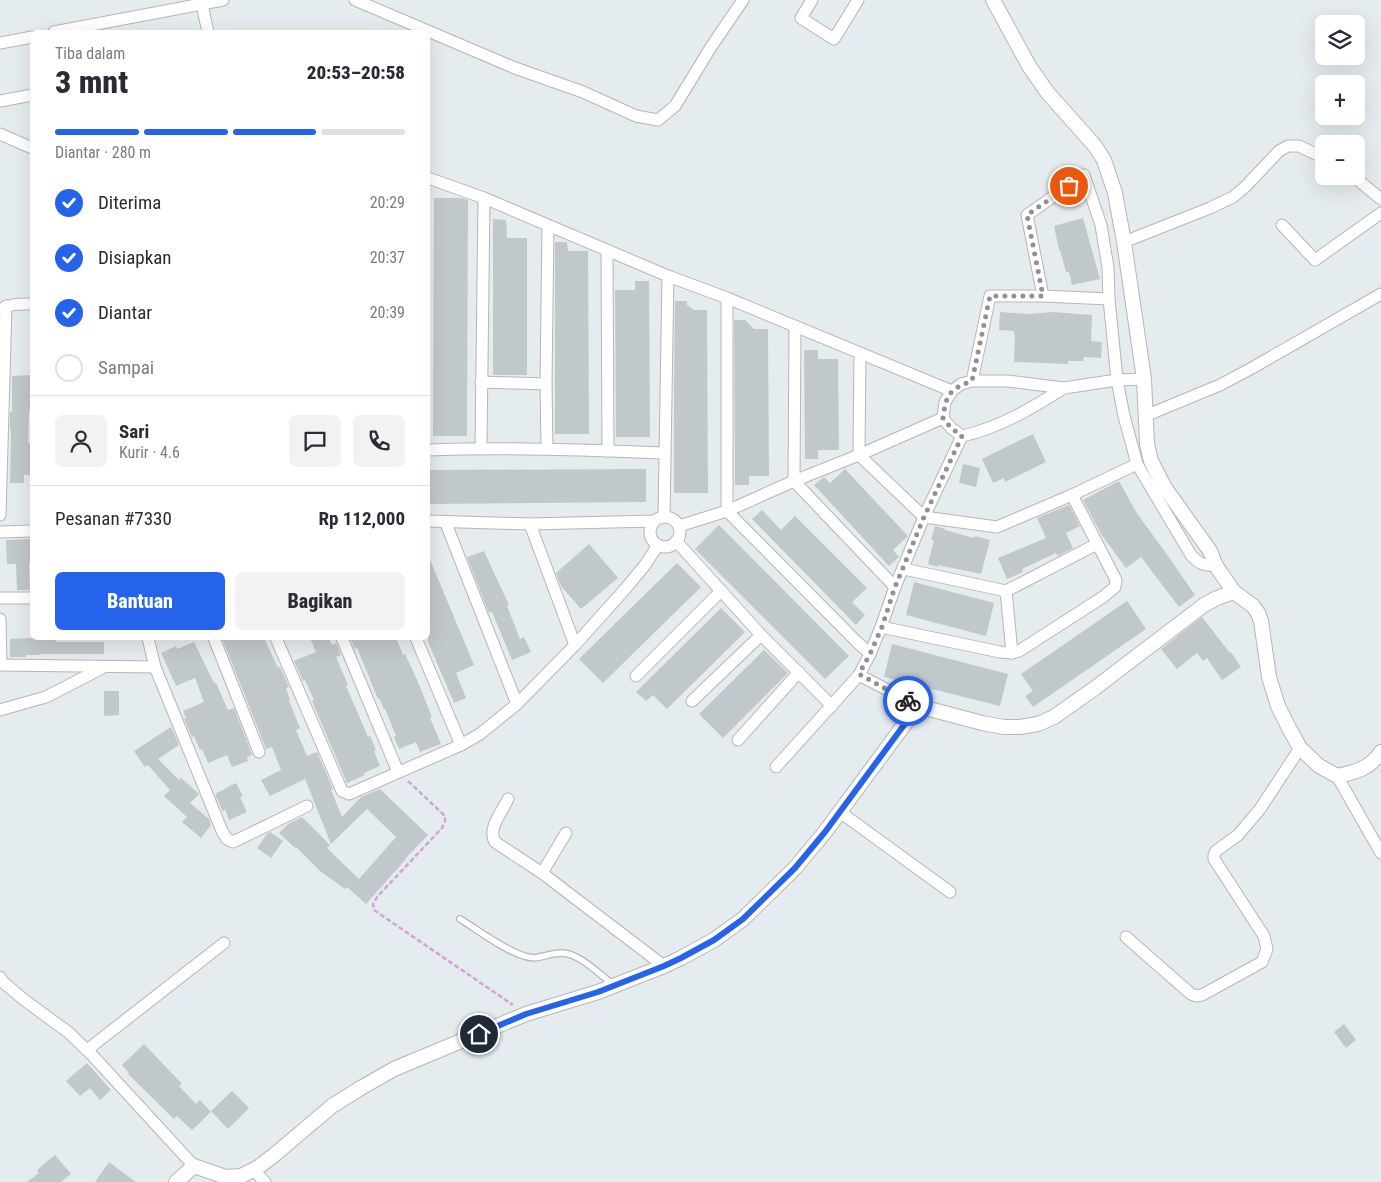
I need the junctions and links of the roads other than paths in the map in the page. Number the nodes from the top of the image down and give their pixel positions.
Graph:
1 (223, 0) edge
2 (355, 0) edge
3 (743, 0) edge
4 (812, 0) edge
5 (858, 0) edge
6 (993, 0) edge
7 (202, 2) edge
8 (64, 30) edge
9 (208, 30) edge
10 (426, 30) edge
11 (430, 32) edge
12 (30, 37) edge
13 (0, 43) edge
14 (30, 95) edge
15 (0, 101) edge
16 (0, 134) edge
17 (30, 147) edge
18 (1315, 154) edge
19 (430, 179) edge
20 (1363, 185) edge
21 (484, 198) junction
22 (1381, 199) edge
23 (1381, 213) edge
24 (1282, 225) dead end
25 (548, 226) junction
26 (1124, 242) junction
27 (607, 250) junction
28 (668, 276) junction
29 (1381, 294) edge
30 (1043, 296) junction
31 (727, 298) junction
32 (1109, 299) junction
33 (30, 304) edge
34 (3, 308) edge
35 (795, 326) junction
36 (860, 352) junction
37 (1144, 379) junction
38 (1117, 380) junction
39 (972, 381) junction
40 (481, 382) junction
41 (546, 384) junction
42 (1064, 388) junction
43 (952, 391) junction
44 (1145, 416) junction
45 (943, 418) junction
46 (962, 436) junction
47 (481, 448) junction
48 (547, 448) junction
49 (430, 450) edge
50 (608, 451) junction
51 (664, 452) junction
52 (859, 455) junction
53 (1137, 464) junction
54 (794, 481) junction
55 (1072, 495) junction
56 (727, 511) junction
57 (0, 515) edge
58 (924, 517) junction
59 (659, 519) junction
60 (430, 521) edge
61 (445, 521) junction
62 (530, 524) junction
63 (679, 526) junction
64 (30, 531) edge
65 (0, 532) edge
66 (676, 541) junction
67 (1097, 544) junction
68 (658, 545) junction
69 (1216, 566) junction
70 (904, 569) junction
71 (895, 587) junction
72 (721, 591) junction
73 (1006, 591) junction
74 (1234, 592) junction
75 (0, 598) edge
76 (30, 598) edge
77 (0, 619) edge
78 (882, 627) junction
79 (760, 635) junction
80 (148, 640) edge
81 (215, 640) edge
82 (277, 640) edge
83 (343, 640) edge
84 (417, 640) edge
85 (575, 645) junction
86 (1012, 653) junction
87 (870, 654) junction
88 (0, 665) edge
89 (104, 666) junction
90 (155, 666) junction
91 (799, 672) junction
92 (859, 674) junction
93 (636, 676) dead end
94 (692, 701) dead end
95 (517, 704) junction
96 (832, 706) junction
97 (918, 706) junction
98 (0, 710) edge
99 (738, 740) dead end
100 (461, 745) junction
101 (1300, 748) junction
102 (259, 752) dead end
103 (1381, 752) edge
104 (776, 767) dead end
105 (398, 772) junction
106 (1337, 776) junction
107 (508, 799) dead end
108 (307, 806) dead end
109 (840, 812) junction
110 (566, 833) dead end
111 (1381, 853) edge
112 (542, 873) junction
113 (950, 892) dead end
114 (460, 919) dead end
115 (1126, 937) dead end
116 (224, 943) dead end
117 (664, 966) junction
118 (0, 977) edge
119 (614, 985) junction
120 (87, 1050) junction
121 (194, 1166) junction
122 (253, 1170) junction
123 (176, 1182) edge
124 (264, 1182) edge

1 - 7 street
2 - 10 street
3 - 11 street
4 - 5 street
6 - 26 street
7 - 8 street
7 - 9 street
12 - 13 street
14 - 15 street
16 - 17 street
18 - 26 street
19 - 21 street
20 - 22 street
21 - 25 street
21 - 40 street
23 - 24 street
25 - 27 street
25 - 41 street
26 - 37 street
27 - 28 street
27 - 50 street
28 - 31 street
28 - 51 street
29 - 44 street
30 - 32 street
30 - 32 street
30 - 39 street
31 - 35 street
31 - 56 street
32 - 38 street
33 - 34 street
34 - 57 street
35 - 36 street
35 - 54 street
36 - 43 street
36 - 52 street
37 - 38 street
37 - 44 street
38 - 42 street
38 - 53 street
39 - 42 street
39 - 43 street
40 - 41 street
40 - 47 street
41 - 48 street
42 - 46 street
43 - 45 street
44 - 69 street
45 - 46 street
45 - 52 street
46 - 58 street
47 - 48 street
47 - 49 street
48 - 50 street
50 - 51 street
51 - 59 street
52 - 54 street
52 - 58 street
53 - 55 street
53 - 69 street
54 - 56 street
54 - 71 street
55 - 58 street
55 - 67 street
56 - 63 street
56 - 87 street
58 - 70 street
59 - 62 street
59 - 63 street
59 - 68 street
60 - 61 street
61 - 62 street
61 - 95 street
62 - 85 street
63 - 66 street
64 - 65 street
66 - 68 street
66 - 72 street
67 - 73 street
67 - 86 street
68 - 85 street
69 - 74 street
70 - 71 street
70 - 73 street
71 - 78 street
72 - 79 street
72 - 93 street
73 - 86 street
74 - 97 street
74 - 101 street
75 - 76 street
77 - 88 street
78 - 86 street
78 - 87 street
79 - 91 street
79 - 94 street
80 - 90 street
81 - 102 street
82 - 105 street
83 - 105 street
84 - 100 street
85 - 95 street
87 - 92 street
88 - 89 street
89 - 90 street
89 - 98 street
90 - 108 street
91 - 96 street
91 - 99 street
92 - 96 street
92 - 97 street
95 - 100 street
96 - 104 street
97 - 109 street
100 - 105 street
101 - 106 street
101 - 115 street
103 - 106 street
106 - 111 street
107 - 112 street
109 - 113 street
109 - 117 street
110 - 112 street
112 - 117 street
114 - 119 lane
116 - 120 street
117 - 119 street
118 - 120 street
119 - 122 street
120 - 121 street
121 - 122 street
121 - 123 street
122 - 124 street

